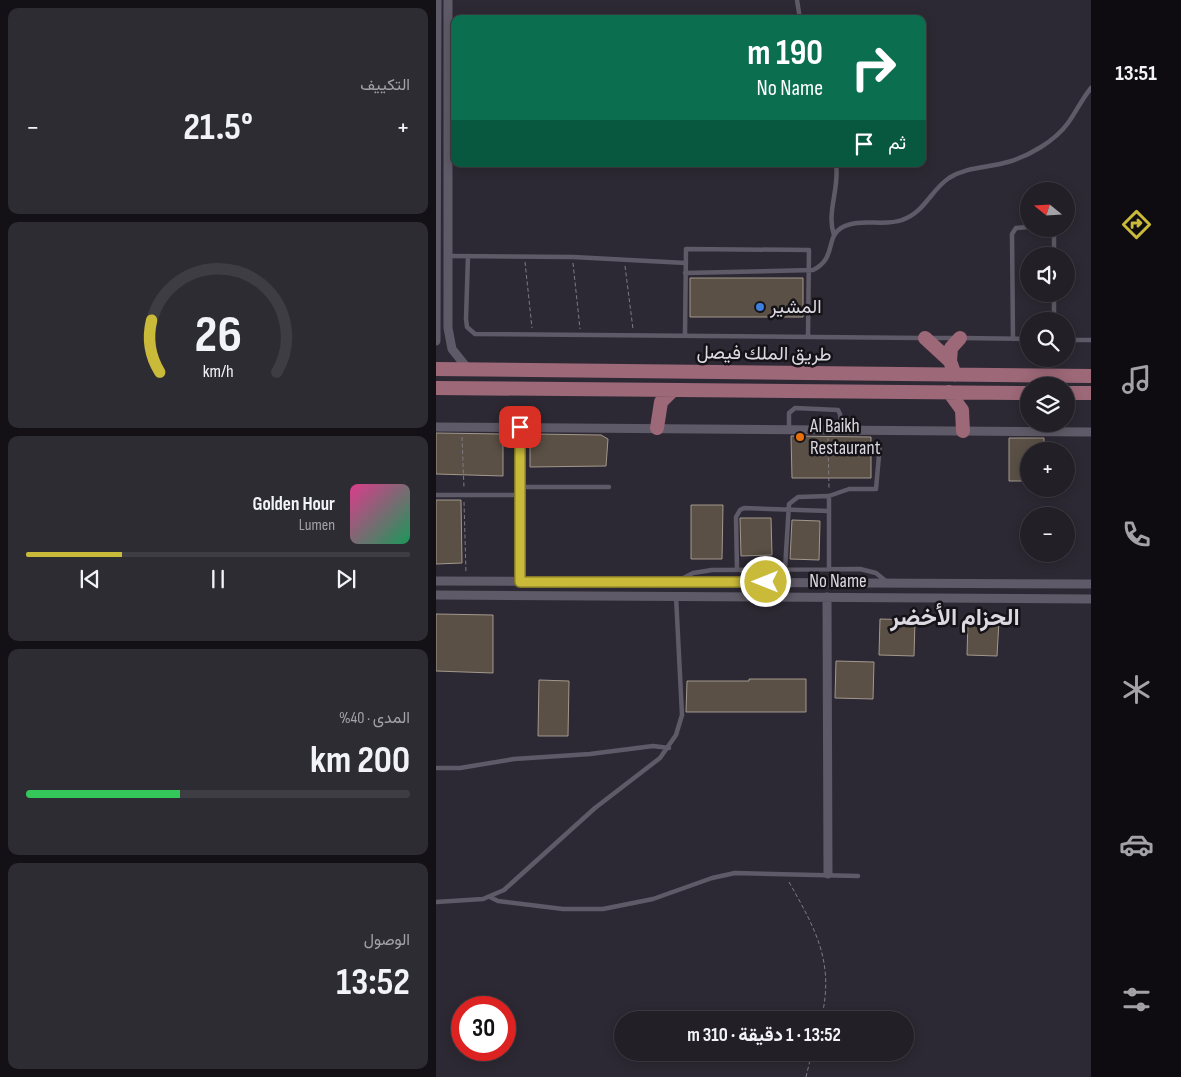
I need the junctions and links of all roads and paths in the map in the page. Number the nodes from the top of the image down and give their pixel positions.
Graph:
1 (437, 0) edge
2 (448, 0) edge
3 (797, 0) edge
4 (799, 15) edge
5 (436, 84) edge
6 (448, 85) junction
7 (1091, 88) edge
8 (836, 167) edge
9 (438, 181) junction
10 (448, 181) junction
11 (437, 200) edge
12 (1020, 227) edge
13 (834, 235) junction
14 (438, 256) junction
15 (448, 256) junction
16 (468, 256) junction
17 (524, 257) junction
18 (573, 258) junction
19 (625, 260) junction
20 (686, 263) junction
21 (808, 271) junction
22 (685, 273) junction
23 (437, 329) edge
24 (533, 335) junction
25 (581, 335) junction
26 (634, 336) junction
27 (685, 336) junction
28 (808, 336) junction
29 (925, 338) junction
30 (960, 338) junction
31 (1013, 339) junction
32 (1020, 339) edge
33 (1075, 340) edge
34 (1091, 340) edge
35 (436, 342) edge
36 (952, 368) junction
37 (436, 369) edge
38 (468, 369) junction
39 (1091, 376) edge
40 (436, 388) edge
41 (673, 390) junction
42 (949, 392) junction
43 (1020, 392) edge
44 (1075, 393) edge
45 (1091, 393) edge
46 (436, 427) edge
47 (461, 427) junction
48 (520, 427) junction
49 (657, 428) junction
50 (789, 429) junction
51 (828, 430) junction
52 (842, 430) junction
53 (963, 431) junction
54 (1091, 432) edge
55 (880, 444) dead end
56 (610, 487) dead end
57 (520, 491) junction
58 (436, 495) edge
59 (464, 495) junction
60 (829, 496) junction
61 (788, 510) junction
62 (829, 511) junction
63 (785, 569) junction
64 (829, 569) junction
65 (737, 570) junction
66 (436, 581) edge
67 (466, 581) junction
68 (520, 582) junction
69 (677, 582) junction
70 (888, 583) junction
71 (1091, 584) edge
72 (436, 595) edge
73 (676, 596) junction
74 (827, 597) junction
75 (1091, 599) edge
76 (669, 748) junction
77 (436, 768) edge
78 (784, 873) junction
79 (828, 874) junction
80 (858, 876) dead end
81 (490, 897) junction
82 (436, 902) edge
83 (822, 1011) edge
84 (810, 1061) edge
85 (806, 1077) edge

1 - 5 street
2 - 6 street
3 - 4 lane
5 - 6 lane
5 - 9 street
6 - 10 street
7 - 13 lane
8 - 13 lane
9 - 10 street
9 - 11 street
10 - 15 street
11 - 14 street
12 - 31 lane
13 - 21 lane
14 - 15 street
14 - 23 street
15 - 16 lane
15 - 38 street
16 - 17 lane
16 - 24 lane
17 - 18 lane
17 - 24 path
18 - 19 lane
18 - 25 path
19 - 20 lane
19 - 26 path
20 - 21 lane
20 - 22 lane
21 - 22 lane
21 - 28 lane
22 - 27 lane
23 - 35 street
24 - 25 lane
25 - 26 lane
26 - 27 lane
27 - 28 lane
28 - 29 lane
29 - 30 lane
29 - 36 main road
30 - 31 lane
30 - 36 main road
31 - 32 lane
33 - 34 lane
36 - 38 main road, طريق الملك فيصل
36 - 39 main road, طريق الملك فيصل
37 - 38 main road, طريق الملك فيصل
40 - 41 main road, طريق الملك فيصل
41 - 42 main road, طريق الملك فيصل
41 - 49 main road
42 - 43 main road, طريق الملك فيصل
42 - 53 main road
44 - 45 main road
46 - 47 street
47 - 48 street
47 - 59 path
48 - 49 street
48 - 57 street
49 - 50 street
50 - 51 street
50 - 52 lane
51 - 52 street
51 - 60 path
52 - 53 street
53 - 54 street
55 - 60 lane
56 - 57 lane
57 - 59 lane
57 - 68 street
58 - 59 lane
59 - 67 path
60 - 61 lane
60 - 62 lane
61 - 62 lane
61 - 63 lane
61 - 65 lane
62 - 64 lane
63 - 64 lane
63 - 65 lane
64 - 70 lane
65 - 69 lane
66 - 67 street, No Name
67 - 68 street, No Name
68 - 69 street, No Name
69 - 70 street, No Name
70 - 71 street, No Name
72 - 73 street, No Name
73 - 74 street, No Name
73 - 76 lane
74 - 75 street, No Name
74 - 79 street
76 - 77 lane
76 - 81 lane
78 - 79 lane
78 - 81 lane
78 - 83 path
79 - 80 lane
81 - 82 lane
84 - 85 path

